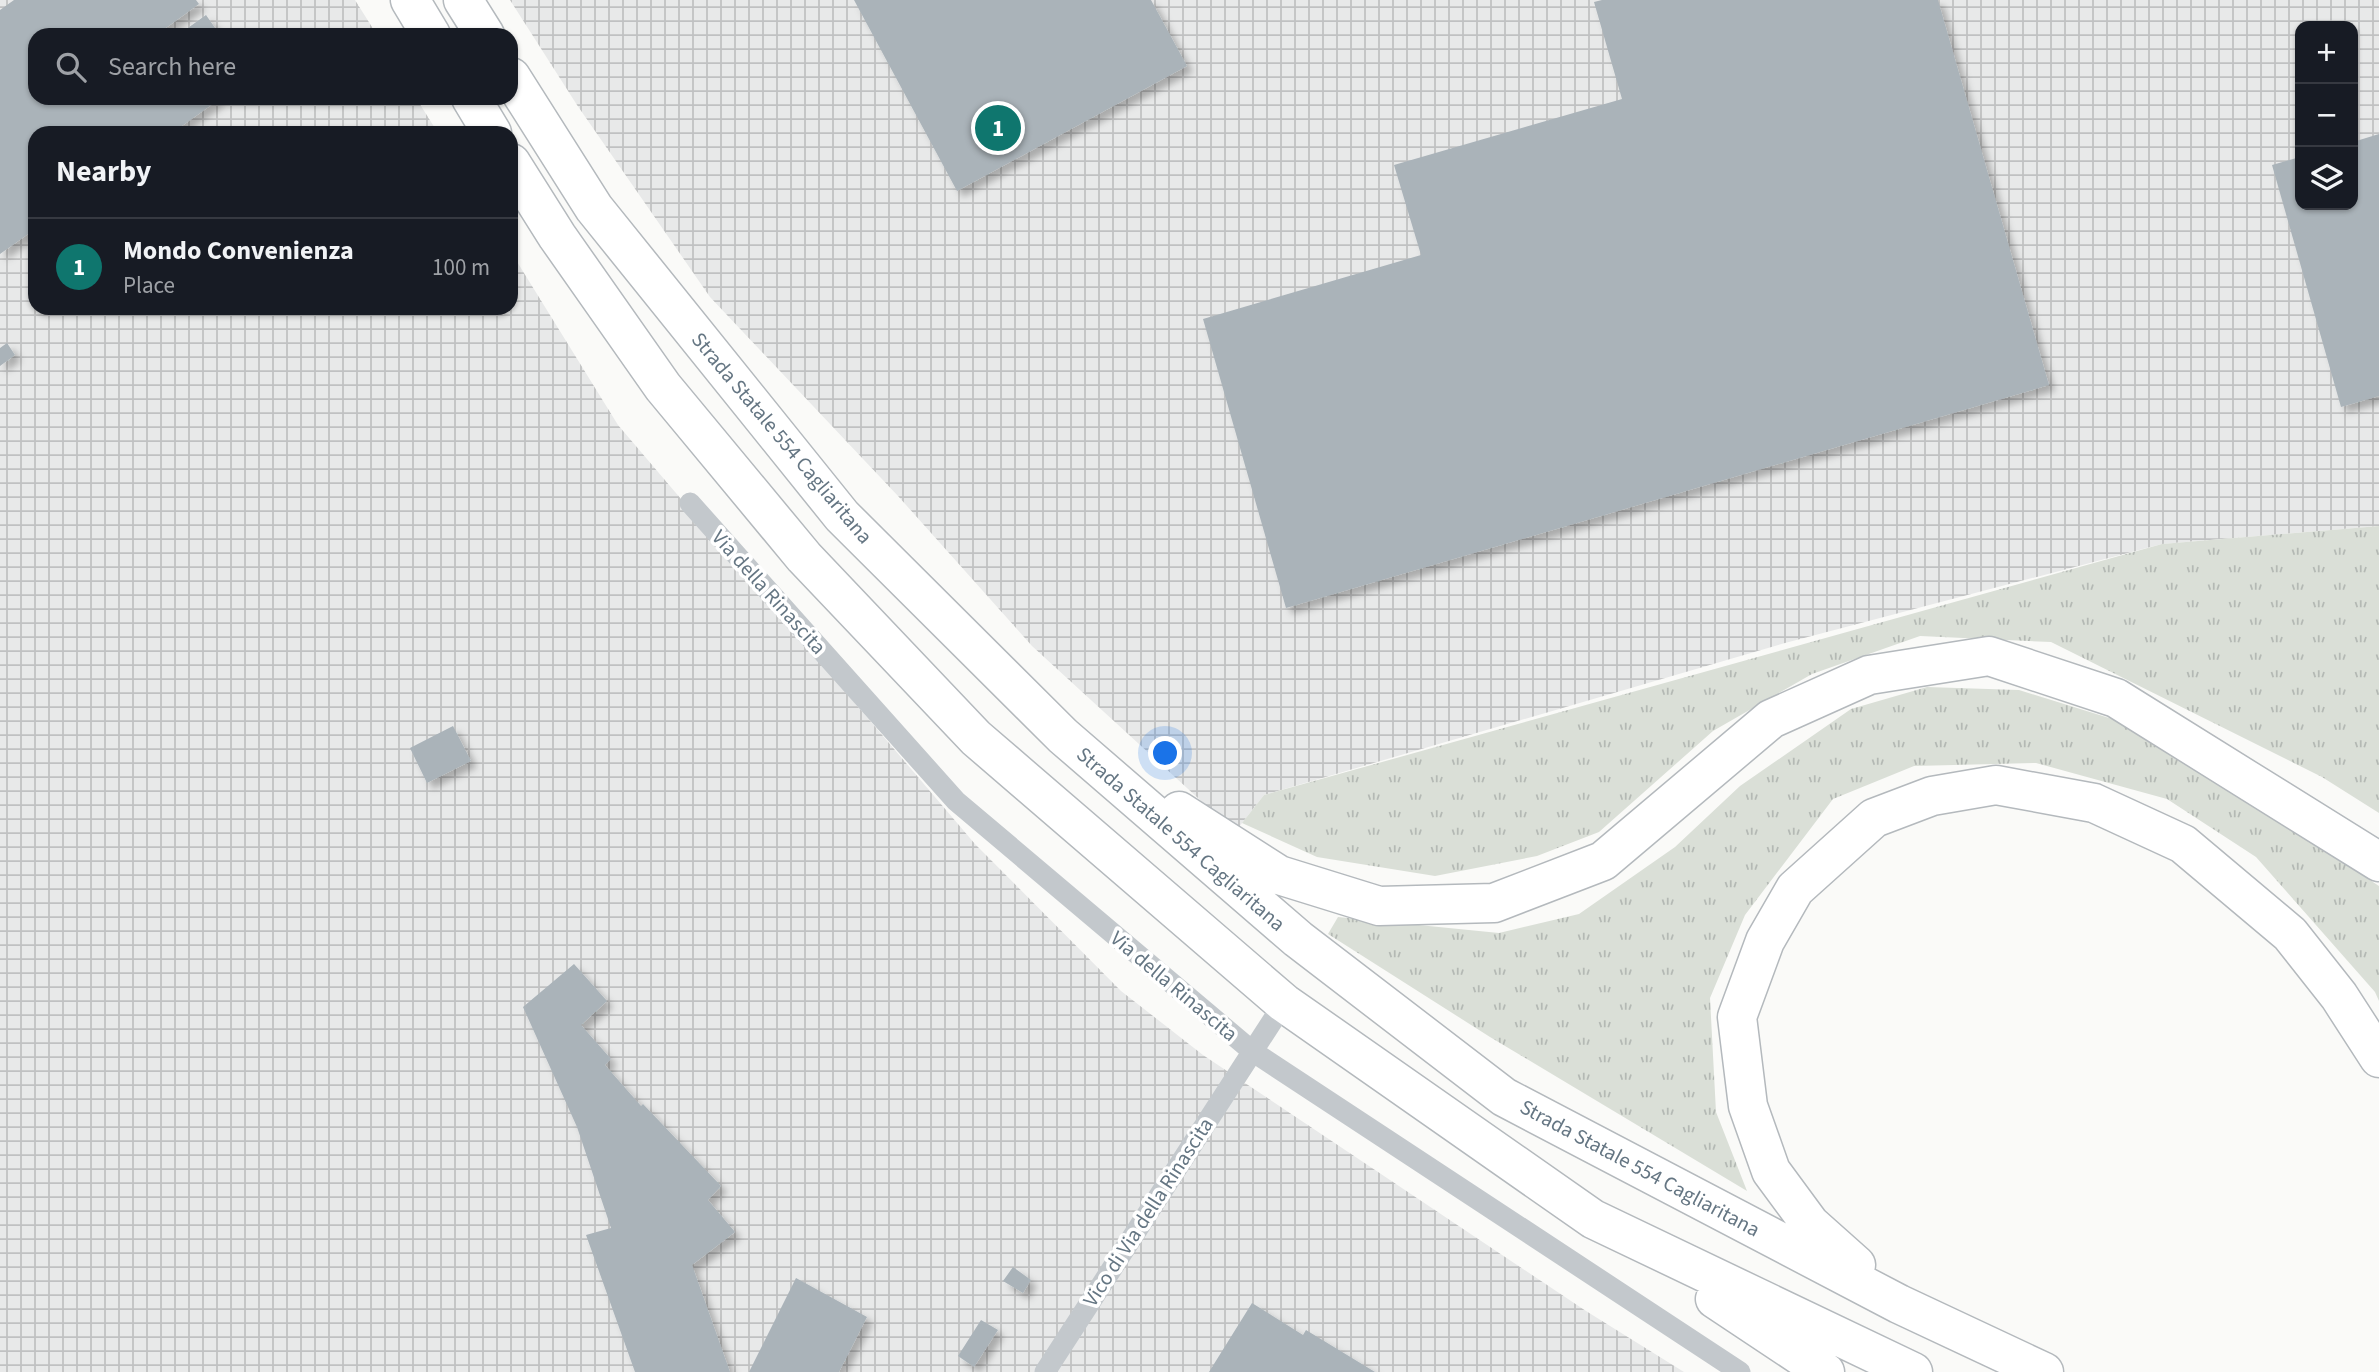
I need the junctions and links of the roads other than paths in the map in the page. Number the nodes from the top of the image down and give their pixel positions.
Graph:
1 (410, 0) edge
2 (463, 0) edge
3 (427, 28) edge
4 (481, 28) edge
5 (518, 88) edge
6 (475, 105) edge
7 (488, 126) edge
8 (518, 174) edge
9 (690, 503) dead end
10 (1063, 736) junction
11 (2379, 862) edge
12 (1284, 1003) junction
13 (1252, 1051) junction
14 (2379, 1058) edge
15 (1593, 1219) junction
16 (1899, 1304) junction
17 (1045, 1372) edge
18 (1740, 1372) edge
19 (1825, 1372) edge
20 (1913, 1372) edge
21 (2044, 1372) edge

1 - 3 highway
2 - 4 highway
5 - 10 highway, Strada Statale 554 Cagliaritana
6 - 7 highway
8 - 12 highway
9 - 13 lane, Via della Rinascita
10 - 11 highway
10 - 16 highway, Strada Statale 554 Cagliaritana
12 - 13 lane, Vico di Via della Rinascita
12 - 15 highway
13 - 17 lane, Vico di Via della Rinascita
13 - 18 lane, Via della Rinascita
14 - 16 highway
15 - 19 highway
15 - 20 highway
16 - 21 highway, Strada Statale 554 Cagliaritana

